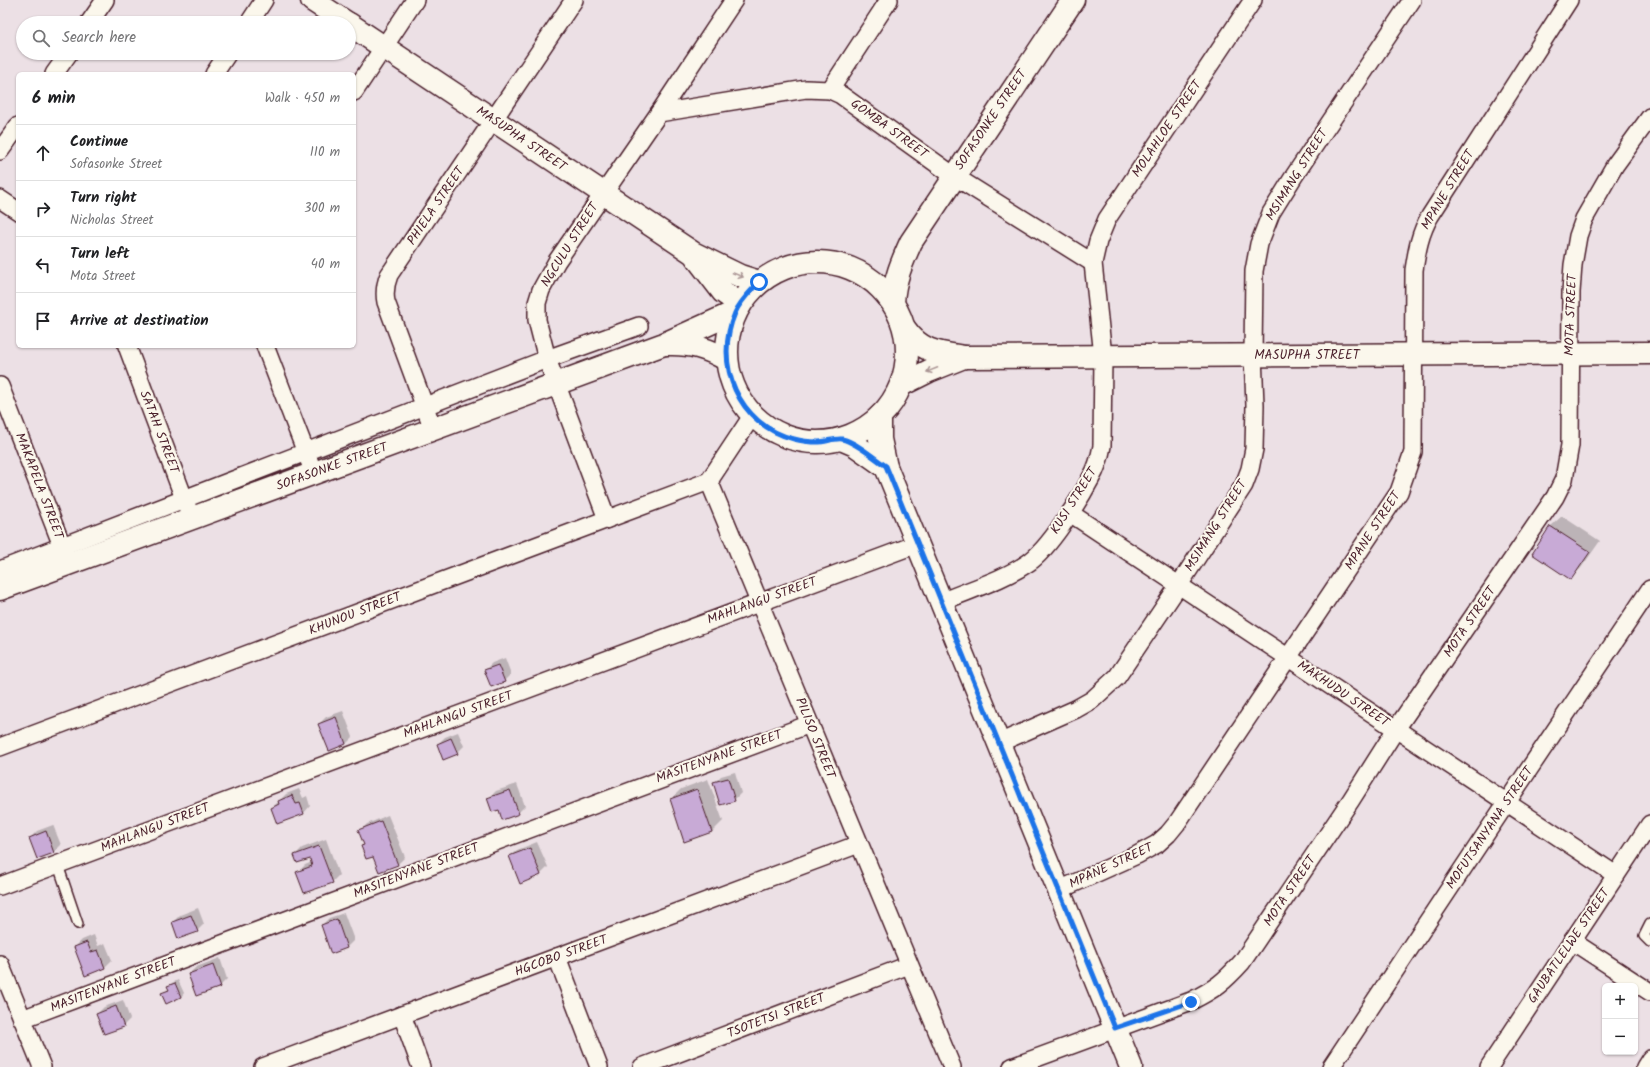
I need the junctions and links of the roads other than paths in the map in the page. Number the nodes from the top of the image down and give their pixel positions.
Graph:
1 (106, 0) edge
2 (264, 0) edge
3 (312, 0) edge
4 (415, 0) edge
5 (574, 0) edge
6 (734, 0) edge
7 (889, 0) edge
8 (1072, 0) edge
9 (1253, 0) edge
10 (1412, 0) edge
11 (1569, 0) edge
12 (94, 16) edge
13 (254, 16) edge
14 (336, 16) edge
15 (356, 29) edge
16 (383, 47) junction
17 (64, 60) edge
18 (223, 60) edge
19 (55, 72) edge
20 (215, 72) edge
21 (356, 89) edge
22 (830, 90) junction
23 (659, 113) junction
24 (1650, 117) edge
25 (494, 121) junction
26 (16, 129) edge
27 (0, 151) edge
28 (954, 176) junction
29 (603, 193) junction
30 (0, 199) edge
31 (16, 210) edge
32 (911, 242) junction
33 (692, 253) junction
34 (1093, 263) junction
35 (868, 277) junction
36 (759, 282) junction
37 (893, 303) junction
38 (738, 308) junction
39 (639, 326) dead end
40 (905, 329) junction
41 (664, 344) junction
42 (128, 348) edge
43 (266, 348) edge
44 (1650, 353) edge
45 (1415, 354) junction
46 (1570, 354) junction
47 (1103, 356) junction
48 (1253, 356) junction
49 (964, 357) junction
50 (547, 359) junction
51 (727, 360) junction
52 (556, 384) junction
53 (901, 385) junction
54 (0, 386) edge
55 (425, 406) junction
56 (752, 416) junction
57 (880, 416) junction
58 (433, 429) junction
59 (842, 439) junction
60 (306, 452) junction
61 (886, 466) junction
62 (314, 473) junction
63 (709, 481) junction
64 (184, 498) junction
65 (1070, 513) junction
66 (192, 519) junction
67 (607, 519) junction
68 (917, 544) junction
69 (66, 555) junction
70 (0, 570) edge
71 (1179, 585) junction
72 (0, 589) edge
73 (1650, 589) edge
74 (759, 602) junction
75 (941, 602) junction
76 (1288, 657) junction
77 (810, 724) junction
78 (1396, 729) junction
79 (999, 743) junction
80 (0, 747) edge
81 (1507, 802) junction
82 (1650, 824) edge
83 (860, 844) junction
84 (58, 865) junction
85 (1616, 875) junction
86 (0, 886) edge
87 (1059, 890) junction
88 (78, 924) dead end
89 (1650, 924) edge
90 (1572, 941) junction
91 (1650, 942) edge
92 (557, 957) junction
93 (0, 964) edge
94 (909, 965) junction
95 (1650, 992) edge
96 (402, 1015) junction
97 (22, 1019) junction
98 (1115, 1028) junction
99 (1650, 1059) edge
100 (42, 1067) edge
101 (263, 1067) edge
102 (422, 1067) edge
103 (599, 1067) edge
104 (642, 1067) edge
105 (952, 1067) edge
106 (1012, 1067) edge
107 (1131, 1067) edge
108 (1332, 1067) edge
109 (1489, 1067) edge
110 (1645, 1067) edge

1 - 12 street
2 - 13 street
3 - 14 main road, MASUPHA STREET
4 - 16 street
5 - 25 street, PHIELA STREET
6 - 23 street, NGCULU STREET
7 - 22 street
8 - 28 main road, SOFASONKE STREET
9 - 34 street, MOLAHLOE STREET
10 - 48 street, MSIMANG STREET
11 - 45 street, MPANE STREET
15 - 16 main road, MASUPHA STREET
16 - 21 street
16 - 25 main road, MASUPHA STREET
17 - 19 street
18 - 20 street
22 - 23 street, GOMBA STREET
22 - 28 street, GOMBA STREET
23 - 29 street, NGCULU STREET
24 - 46 street, MOTA STREET
25 - 29 main road, MASUPHA STREET
25 - 55 street, PHIELA STREET
26 - 27 street
28 - 32 main road, SOFASONKE STREET
28 - 34 street, GOMBA STREET
29 - 33 main road, MASUPHA STREET
29 - 50 street, NGCULU STREET
30 - 31 street
32 - 35 main road, SOFASONKE STREET
32 - 37 main road, SOFASONKE STREET
33 -> 36 main road, MASUPHA STREET
33 - 38 main road, MASUPHA STREET
34 - 47 street, KUSI STREET
35 - 36 main road, SOFASONKE STREET
35 - 37 main road, SOFASONKE STREET
36 - 38 main road, SOFASONKE STREET
37 - 40 main road, SOFASONKE STREET
38 - 41 main road, SOFASONKE STREET
38 - 51 main road, SOFASONKE STREET
39 - 50 street
40 - 49 main road, MASUPHA STREET
40 - 53 main road, SOFASONKE STREET
41 - 51 main road, SOFASONKE STREET
41 - 52 main road, SOFASONKE STREET
42 - 64 street, SATAH STREET
43 - 60 street
44 - 46 main road, MASUPHA STREET
45 - 46 main road, MASUPHA STREET
45 - 48 main road, MASUPHA STREET
45 - 76 street, MPANE STREET
46 - 78 street, MOTA STREET
47 - 48 main road, MASUPHA STREET
47 - 49 main road, MASUPHA STREET
47 - 65 street, KUSI STREET
48 - 71 street, MSIMANG STREET
49 -> 53 main road, MASUPHA STREET
50 - 52 street, NGCULU STREET
50 - 55 street
51 - 56 main road, SOFASONKE STREET
52 - 58 main road, SOFASONKE STREET
52 - 67 street, NGCULU STREET
53 - 57 main road, SOFASONKE STREET
54 - 69 street, MAKAPELA STREET
55 - 58 street, PHIELA STREET
55 - 60 street
56 - 59 main road, SOFASONKE STREET
56 - 63 street
57 - 59 main road, SOFASONKE STREET
57 - 61 main road
58 - 62 main road, SOFASONKE STREET
59 - 61 main road
60 - 62 street
60 - 64 street
61 - 68 main road
62 - 66 main road, SOFASONKE STREET
63 - 67 street, KHUNOU STREET
63 - 74 street, PILISO STREET
64 - 66 street, SATAH STREET
64 - 69 street
65 - 71 street, MAKHUDU STREET
65 - 75 street, KUSI STREET
66 - 69 main road, SOFASONKE STREET
67 - 80 street, KHUNOU STREET
68 - 74 street, MAHLANGU STREET
68 - 75 main road
69 - 70 street
69 - 72 main road, SOFASONKE STREET
71 - 76 street, MAKHUDU STREET
71 - 79 street, MSIMANG STREET
73 - 81 street, MOFUTSANYANA STREET
74 - 77 street, PILISO STREET
74 - 84 street, MAHLANGU STREET
75 - 79 main road
76 - 78 street, MAKHUDU STREET
76 - 87 street, MPANE STREET
77 - 83 street, PILISO STREET
77 - 97 street, MASITENYANE STREET
78 - 81 street, MAKHUDU STREET
78 - 98 street, MOTA STREET
79 - 87 main road
81 - 85 street, MAKHUDU STREET
81 - 108 street, MOFUTSANYANA STREET
82 - 85 street, GAUBATLELWE STREET
83 - 92 street, HGCOBO STREET
83 - 94 street, PILISO STREET
84 - 86 street, MAHLANGU STREET
84 - 88 lane
85 - 90 street, GAUBATLELWE STREET
87 - 98 main road
89 - 91 lane
90 - 95 street
90 - 109 street, GAUBATLELWE STREET
92 - 96 street, HGCOBO STREET
92 - 103 street
93 - 97 street
94 - 104 street, TSOTETSI STREET
94 - 105 street, PILISO STREET
96 - 101 street, HGCOBO STREET
96 - 102 street
97 - 100 street
98 - 106 street, MOTA STREET
98 - 107 main road
99 - 110 street

